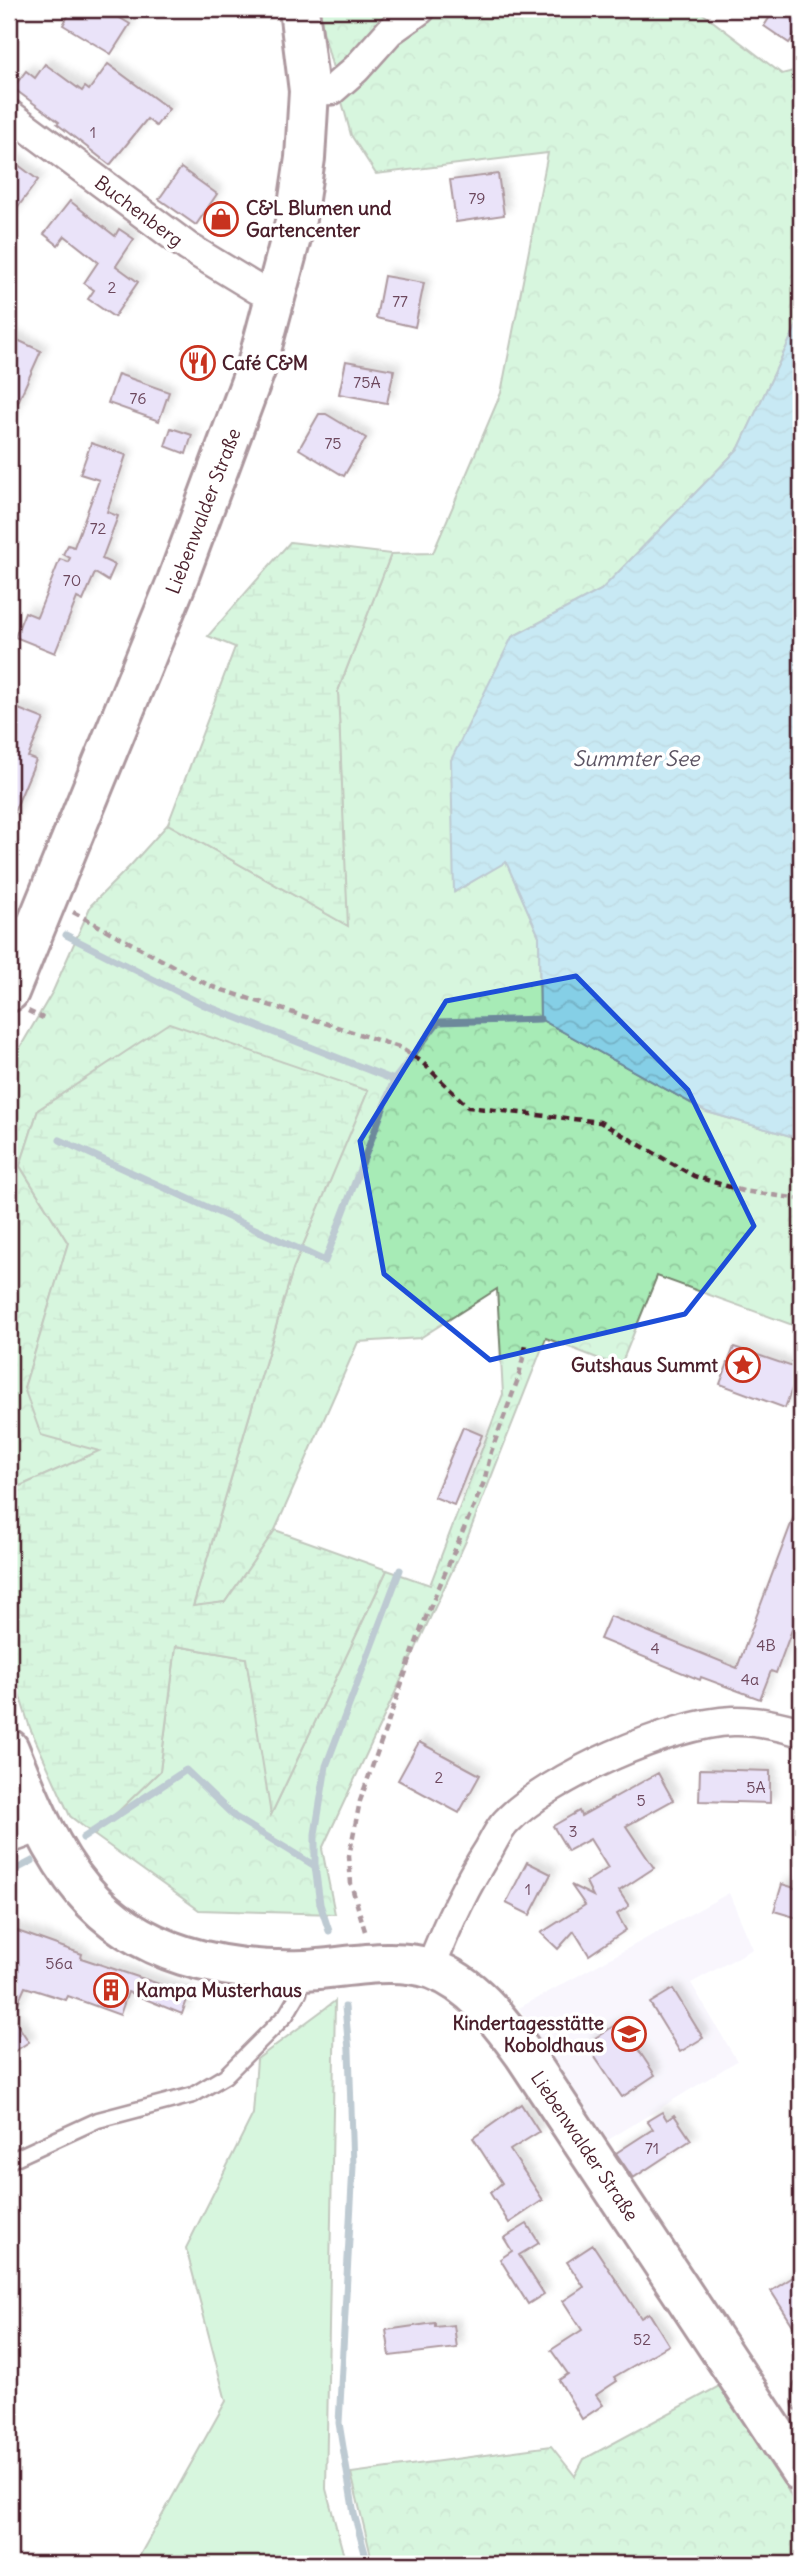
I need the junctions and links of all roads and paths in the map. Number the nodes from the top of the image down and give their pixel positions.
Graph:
1 (299, 9) edge
2 (421, 9) edge
3 (309, 90) junction
4 (9, 114) edge
5 (275, 298) junction
6 (49, 915) junction
7 (18, 1002) edge
8 (43, 1018) dead end
9 (9, 1033) edge
10 (17, 1037) dead end
11 (801, 1199) edge
12 (527, 1341) dead end
13 (801, 1732) edge
14 (9, 1749) edge
15 (16, 1786) edge
16 (44, 1826) junction
17 (9, 1839) edge
18 (365, 1931) dead end
19 (430, 1969) junction
20 (305, 1970) junction
21 (9, 2161) edge
22 (801, 2389) edge
23 (801, 2403) edge
24 (801, 2472) edge

1 - 3 main road, Liebenwalder Straße
2 - 3 street
3 - 5 main road, Liebenwalder Straße
4 - 5 street, Buchenberg
5 - 6 main road, Liebenwalder Straße
6 - 7 main road, Liebenwalder Straße
6 - 11 path
7 - 8 path
9 - 10 path
12 - 18 path
13 - 19 street
14 - 15 main road, Liebenwalder Straße
15 - 16 main road, Liebenwalder Straße
16 - 17 street
16 - 20 main road, Liebenwalder Straße
19 - 20 main road, Liebenwalder Straße
19 - 24 main road, Liebenwalder Straße
20 - 21 lane
22 - 23 lane

